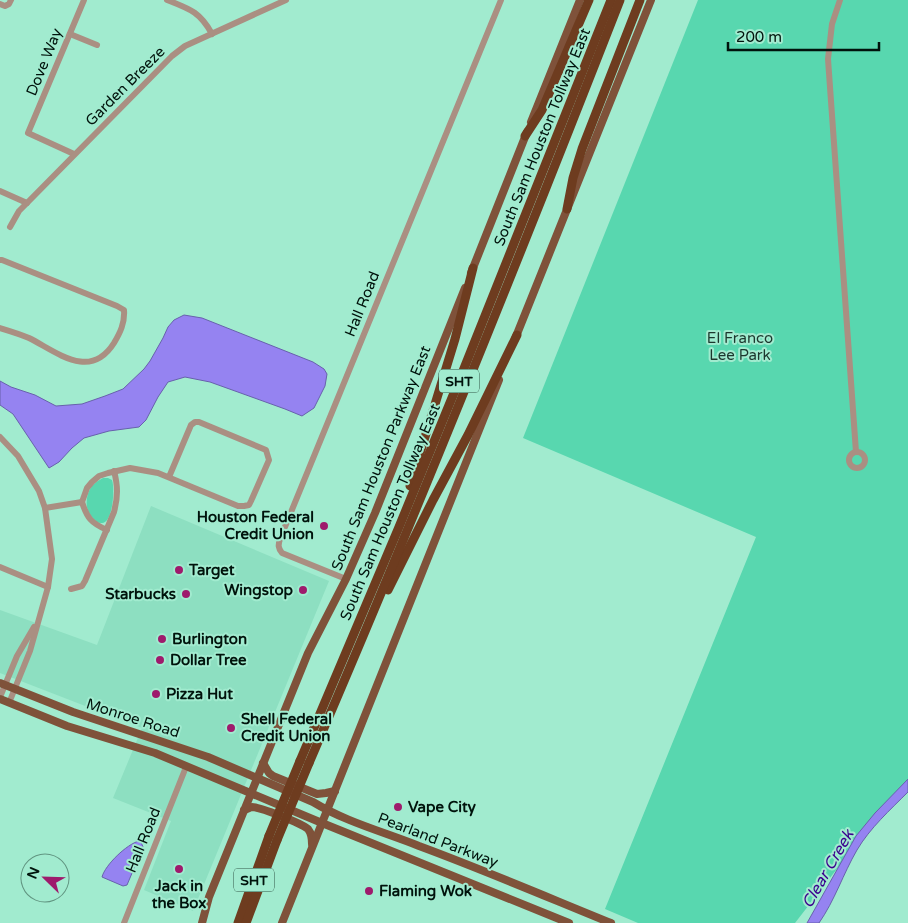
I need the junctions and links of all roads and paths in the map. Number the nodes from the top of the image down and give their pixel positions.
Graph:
1 (84, 0) edge
2 (167, 0) edge
3 (501, 0) edge
4 (580, 0) edge
5 (589, 0) edge
6 (611, 0) edge
7 (620, 0) edge
8 (640, 0) edge
9 (651, 0) edge
10 (840, 0) edge
11 (281, 1) edge
12 (10, 2) edge
13 (0, 4) edge
14 (70, 34) junction
15 (212, 34) junction
16 (97, 45) dead end
17 (525, 136) junction
18 (74, 154) junction
19 (0, 191) edge
20 (27, 202) junction
21 (567, 209) junction
22 (10, 227) dead end
23 (0, 260) edge
24 (473, 268) junction
25 (0, 328) edge
26 (517, 335) junction
27 (0, 437) edge
28 (856, 452) dead end
29 (114, 471) junction
30 (169, 477) junction
31 (82, 502) junction
32 (45, 508) junction
33 (399, 527) junction
34 (106, 530) junction
35 (0, 567) edge
36 (346, 579) junction
37 (48, 587) junction
38 (71, 589) dead end
39 (374, 611) junction
40 (38, 621) junction
41 (2, 684) edge
42 (15, 689) junction
43 (0, 698) edge
44 (9, 704) junction
45 (73, 712) junction
46 (67, 726) junction
47 (159, 740) junction
48 (155, 753) junction
49 (305, 762) junction
50 (264, 763) junction
51 (186, 767) junction
52 (258, 778) junction
53 (335, 790) junction
54 (251, 792) junction
55 (244, 810) junction
56 (327, 810) junction
57 (322, 823) junction
58 (273, 838) junction
59 (312, 846) junction
60 (450, 858) junction
61 (445, 873) junction
62 (558, 902) junction
63 (552, 916) junction
64 (124, 923) edge
65 (202, 923) edge
66 (238, 923) edge
67 (246, 923) edge
68 (282, 923) edge
69 (569, 923) edge
70 (611, 923) edge

1 - 14 street, Dove Way
2 - 15 street
3 - 36 street, Hall Road
4 - 17 main road, South Sam Houston Parkway East
5 - 17 highway
6 - 33 highway, South Sam Houston Tollway East / SHT
7 - 39 highway, South Sam Houston Tollway East / SHT
8 - 21 highway
9 - 21 main road
10 - 28 street
11 - 15 street, Garden Breeze
12 - 13 street
14 - 16 street
14 - 18 street, Dove Way
15 - 18 street, Garden Breeze
17 - 24 main road, South Sam Houston Parkway East
18 - 20 street, Garden Breeze
19 - 20 street
20 - 22 street, Garden Breeze
21 - 26 main road
23 - 25 street
24 - 33 highway
24 - 36 main road, South Sam Houston Parkway East
26 - 39 highway
26 - 53 main road
27 - 32 street
29 - 30 street
29 - 31 street
29 - 34 street
30 - 30 street
31 - 32 street
31 - 34 street
32 - 37 street
33 - 49 highway, South Sam Houston Tollway East / SHT
34 - 38 street
35 - 37 street
36 - 50 main road, South Sam Houston Parkway East
37 - 40 street
39 - 49 highway, South Sam Houston Tollway East / SHT
40 - 41 street
40 - 42 street
41 - 42 main road, Monroe Road
41 - 43 street
42 - 44 street
42 - 45 main road, Monroe Road
43 - 44 main road, Monroe Road
44 - 46 main road, Monroe Road
45 - 46 main road
45 - 47 main road, Monroe Road
46 - 48 main road, Monroe Road
47 - 48 main road
47 - 52 main road, Monroe Road
48 - 51 main road, Monroe Road
49 - 58 highway, South Sam Houston Tollway East / SHT, bridge
50 - 52 main road, South Sam Houston Parkway East
50 - 53 main road
51 - 54 main road, Monroe Road
51 - 64 street, Hall Road
52 - 54 main road, South Sam Houston Parkway East
52 - 56 main road, Pearland Parkway
53 - 56 main road
54 - 55 main road, South Sam Houston Parkway East
54 - 57 main road, Pearland Parkway
55 - 59 main road
55 - 65 main road, South Sam Houston Parkway East
56 - 57 main road
56 - 60 main road, Pearland Parkway
57 - 59 main road
57 - 61 main road, Pearland Parkway
58 - 66 highway, South Sam Houston Tollway East / SHT
58 - 67 highway, South Sam Houston Tollway East / SHT
59 - 68 main road
60 - 61 main road
60 - 62 main road, Pearland Parkway
61 - 63 main road, Pearland Parkway
62 - 63 main road
62 - 70 main road, Pearland Parkway
63 - 69 main road, Pearland Parkway

